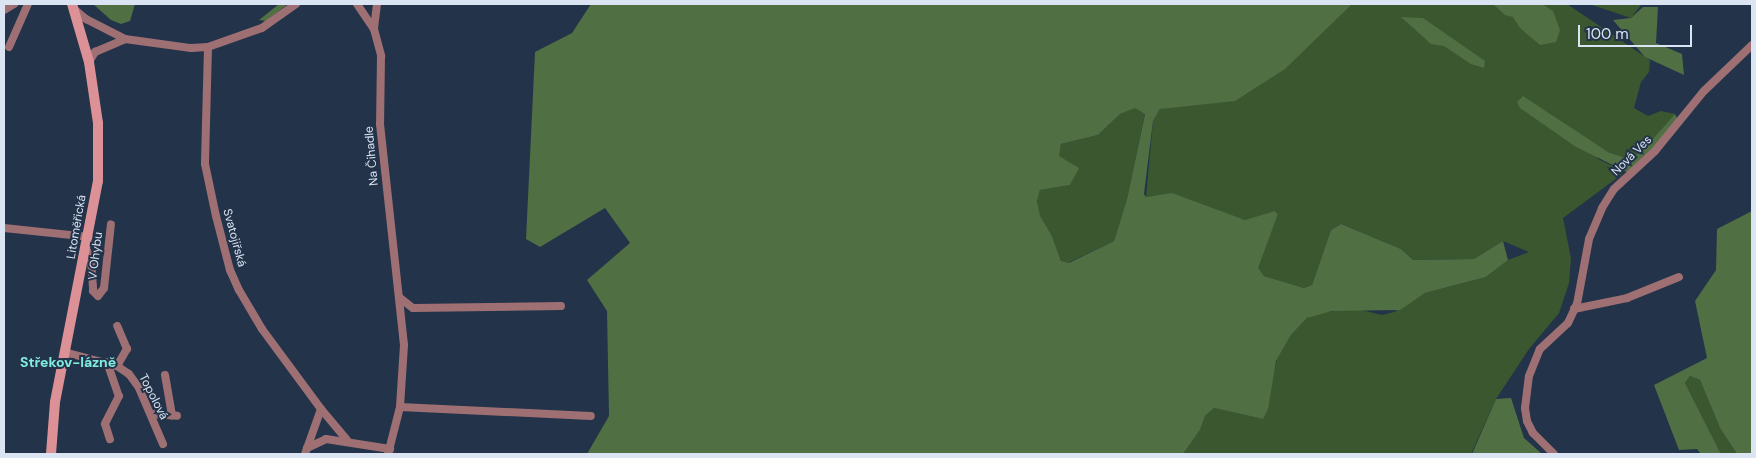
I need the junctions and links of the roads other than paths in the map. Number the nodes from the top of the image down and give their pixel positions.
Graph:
1 (14, 4) edge
2 (28, 4) edge
3 (296, 4) edge
4 (357, 4) edge
5 (73, 6) edge
6 (376, 8) edge
7 (4, 10) edge
8 (374, 29) junction
9 (125, 39) junction
10 (1752, 45) edge
11 (10, 47) dead end
12 (208, 47) junction
13 (89, 62) junction
14 (111, 224) dead end
15 (4, 228) edge
16 (89, 237) junction
17 (86, 249) junction
18 (1679, 277) dead end
19 (400, 298) junction
20 (561, 306) dead end
21 (1574, 309) junction
22 (118, 326) dead end
23 (64, 352) junction
24 (106, 362) junction
25 (117, 366) junction
26 (165, 375) dead end
27 (400, 407) junction
28 (322, 409) junction
29 (151, 414) junction
30 (591, 416) dead end
31 (110, 439) dead end
32 (347, 440) junction
33 (163, 444) dead end
34 (306, 451) edge
35 (389, 452) edge
36 (50, 454) edge
37 (1554, 454) edge

1 - 7 street
2 - 11 street
3 - 12 street
4 - 8 street
5 - 9 street
5 - 13 main road, Litoměřická
6 - 8 street, Na Čihadle
8 - 19 street, Na Čihadle
9 - 12 street
9 - 13 street
10 - 21 street, Nová Ves
12 - 28 street, Svatojiřská
13 - 16 main road, Litoměřická
14 - 17 street, V Ohybu
15 - 16 street
16 - 17 main road, Litoměřická
17 - 23 main road, Litoměřická
18 - 21 street
19 - 20 street
19 - 27 street, Na Čihadle
21 - 37 street, Nová Ves
22 - 25 street
23 - 24 street, Topolová
23 - 36 main road, Litoměřická
24 - 25 street, Topolová
24 - 31 street
25 - 29 street, Topolová
26 - 29 street
27 - 30 street
27 - 35 street, Na Čihadle
28 - 32 street, Svatojiřská
28 - 34 street
29 - 33 street, Topolová
32 - 34 street
32 - 35 street

